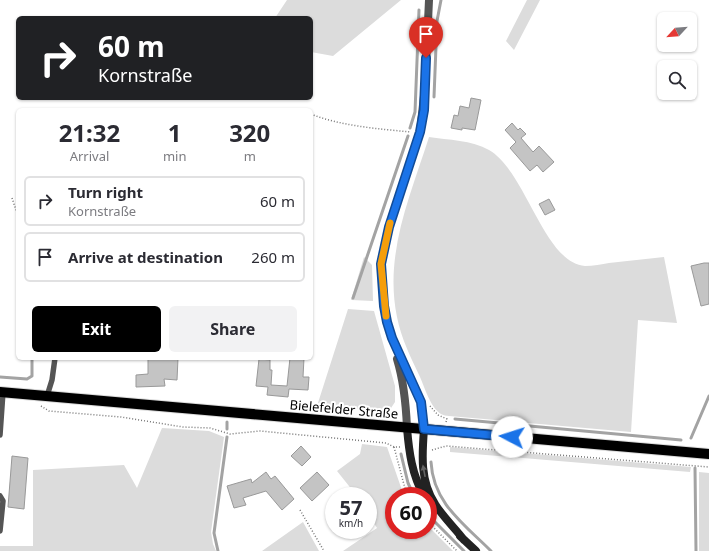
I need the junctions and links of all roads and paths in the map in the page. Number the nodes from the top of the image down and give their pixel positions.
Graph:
1 (429, 0) edge
2 (313, 115) edge
3 (420, 132) junction
4 (12, 198) dead end
5 (16, 210) edge
6 (392, 338) junction
7 (55, 360) edge
8 (2, 392) edge
9 (47, 396) junction
10 (428, 402) dead end
11 (39, 404) dead end
12 (407, 428) junction
13 (424, 429) junction
14 (446, 432) junction
15 (0, 436) edge
16 (709, 454) edge
17 (709, 467) edge
18 (405, 487) edge
19 (419, 487) edge
20 (0, 496) edge
21 (300, 510) dead end
22 (437, 512) edge
23 (437, 531) edge
24 (0, 532) edge
25 (464, 540) junction
26 (324, 551) edge
27 (457, 551) edge
28 (476, 551) edge

1 - 3 street
2 - 3 path
3 - 6 street
4 - 5 path
6 - 12 street
6 - 13 street
7 - 9 lane
8 - 9 main road, Bielefelder Straße
8 - 15 lane
9 - 12 main road, Bielefelder Straße
10 - 14 path
11 - 18 path
12 - 13 main road, Bielefelder Straße
12 - 19 main road
13 - 14 main road, Bielefelder Straße
25 -> 13 main road
14 - 16 main road, Bielefelder Straße
14 - 17 path
20 - 24 lane
21 - 26 path
22 - 25 main road
23 - 27 path
25 - 28 main road

